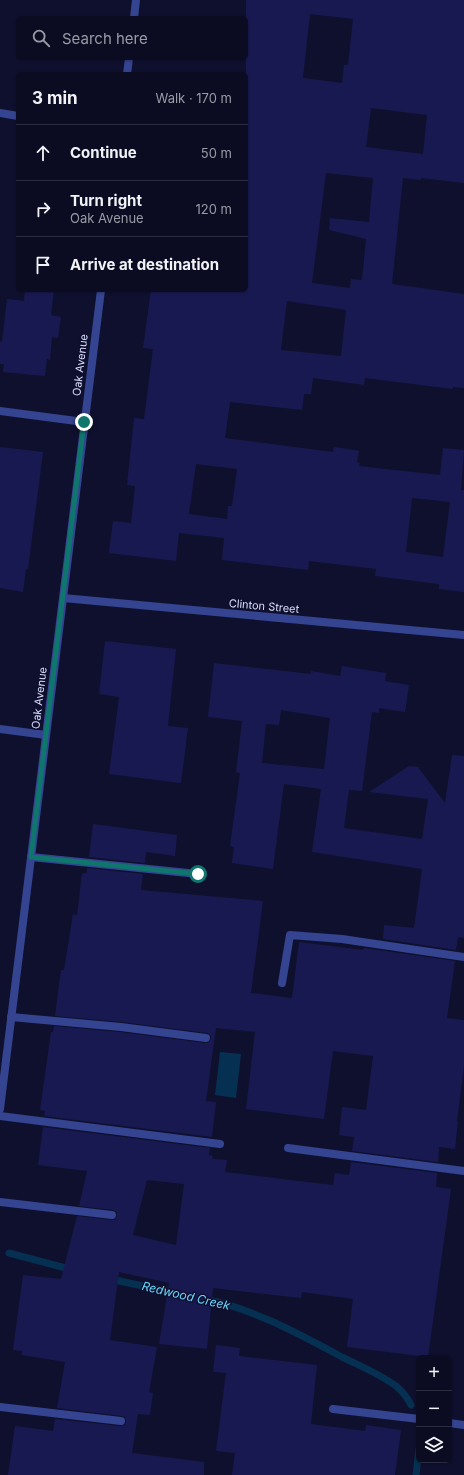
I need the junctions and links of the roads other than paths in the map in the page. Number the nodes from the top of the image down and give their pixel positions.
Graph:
1 (136, 0) edge
2 (134, 16) edge
3 (129, 60) edge
4 (127, 72) edge
5 (0, 114) edge
6 (16, 116) edge
7 (101, 292) edge
8 (0, 411) edge
9 (84, 422) junction
10 (62, 598) junction
11 (464, 636) edge
12 (0, 729) edge
13 (46, 735) junction
14 (31, 857) junction
15 (198, 874) dead end
16 (464, 957) edge
17 (282, 983) dead end
18 (11, 1017) junction
19 (206, 1038) dead end
20 (4, 1046) edge
21 (0, 1109) edge
22 (0, 1116) edge
23 (220, 1144) dead end
24 (288, 1148) dead end
25 (464, 1171) edge
26 (0, 1202) edge
27 (112, 1215) dead end
28 (0, 1406) edge
29 (333, 1409) dead end
30 (416, 1419) edge
31 (121, 1421) dead end
32 (452, 1423) edge
33 (464, 1425) edge

1 - 2 street
3 - 4 street
5 - 6 street
7 - 9 street, Oak Avenue
8 - 9 street
9 - 10 street, Oak Avenue
10 - 11 street, Clinton Street
10 - 13 street, Oak Avenue
12 - 13 street
13 - 14 street, Oak Avenue
14 - 15 street
14 - 18 street, Oak Avenue
16 - 17 street
18 - 19 street
18 - 20 street, Oak Avenue
20 - 21 street, Oak Avenue
22 - 23 street
24 - 25 street
26 - 27 street
28 - 31 street
29 - 30 street
32 - 33 street

